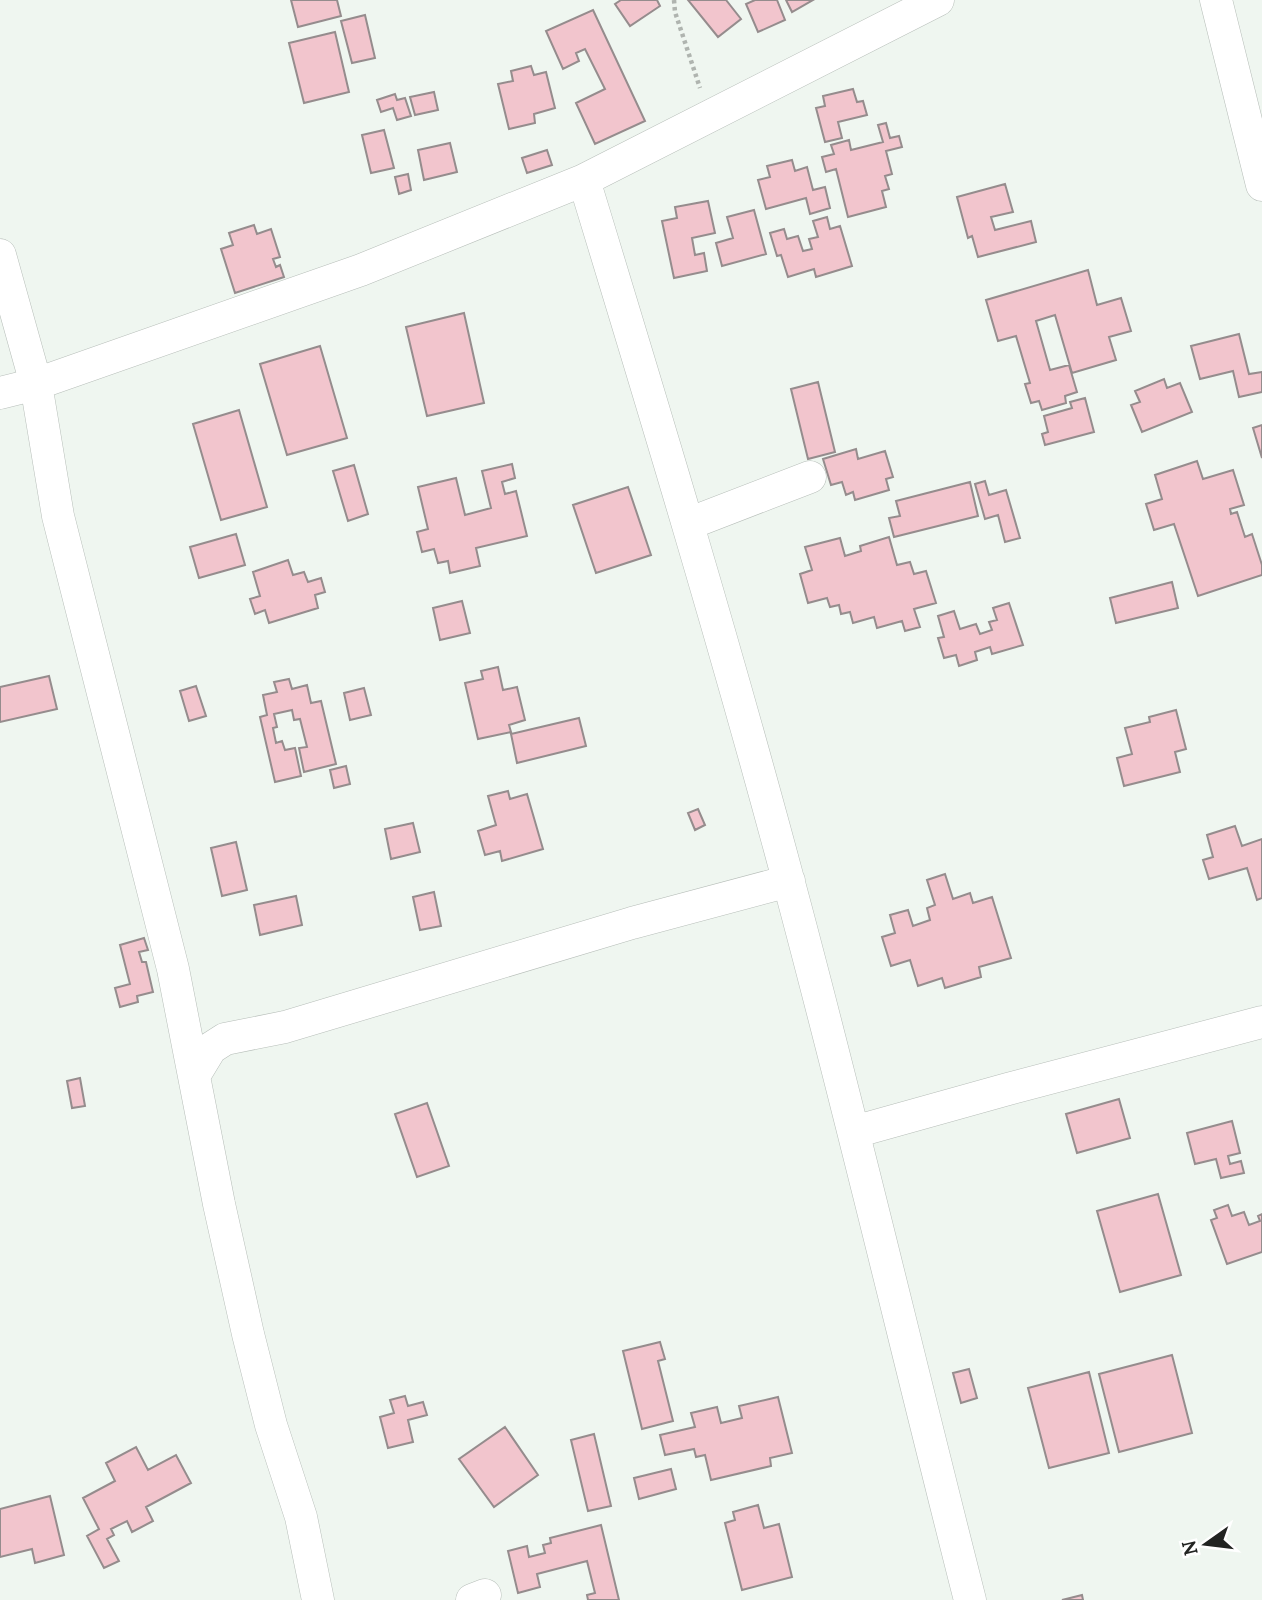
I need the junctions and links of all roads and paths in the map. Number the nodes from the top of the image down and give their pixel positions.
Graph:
1 (674, 0) edge
2 (938, 0) edge
3 (1216, 0) edge
4 (708, 115) junction
5 (584, 180) junction
6 (1262, 186) edge
7 (0, 255) edge
8 (36, 384) junction
9 (0, 393) edge
10 (810, 477) dead end
11 (688, 524) junction
12 (789, 881) junction
13 (1262, 1022) edge
14 (194, 1076) junction
15 (854, 1132) junction
16 (317, 1600) edge
17 (970, 1600) edge

1 - 4 path
2 - 4 street
3 - 6 street
4 - 5 street
5 - 8 street
5 - 11 street
7 - 8 street
8 - 9 street
8 - 14 street
10 - 11 street
11 - 12 street
12 - 14 street
12 - 15 street
13 - 15 street
14 - 16 street
15 - 17 street

